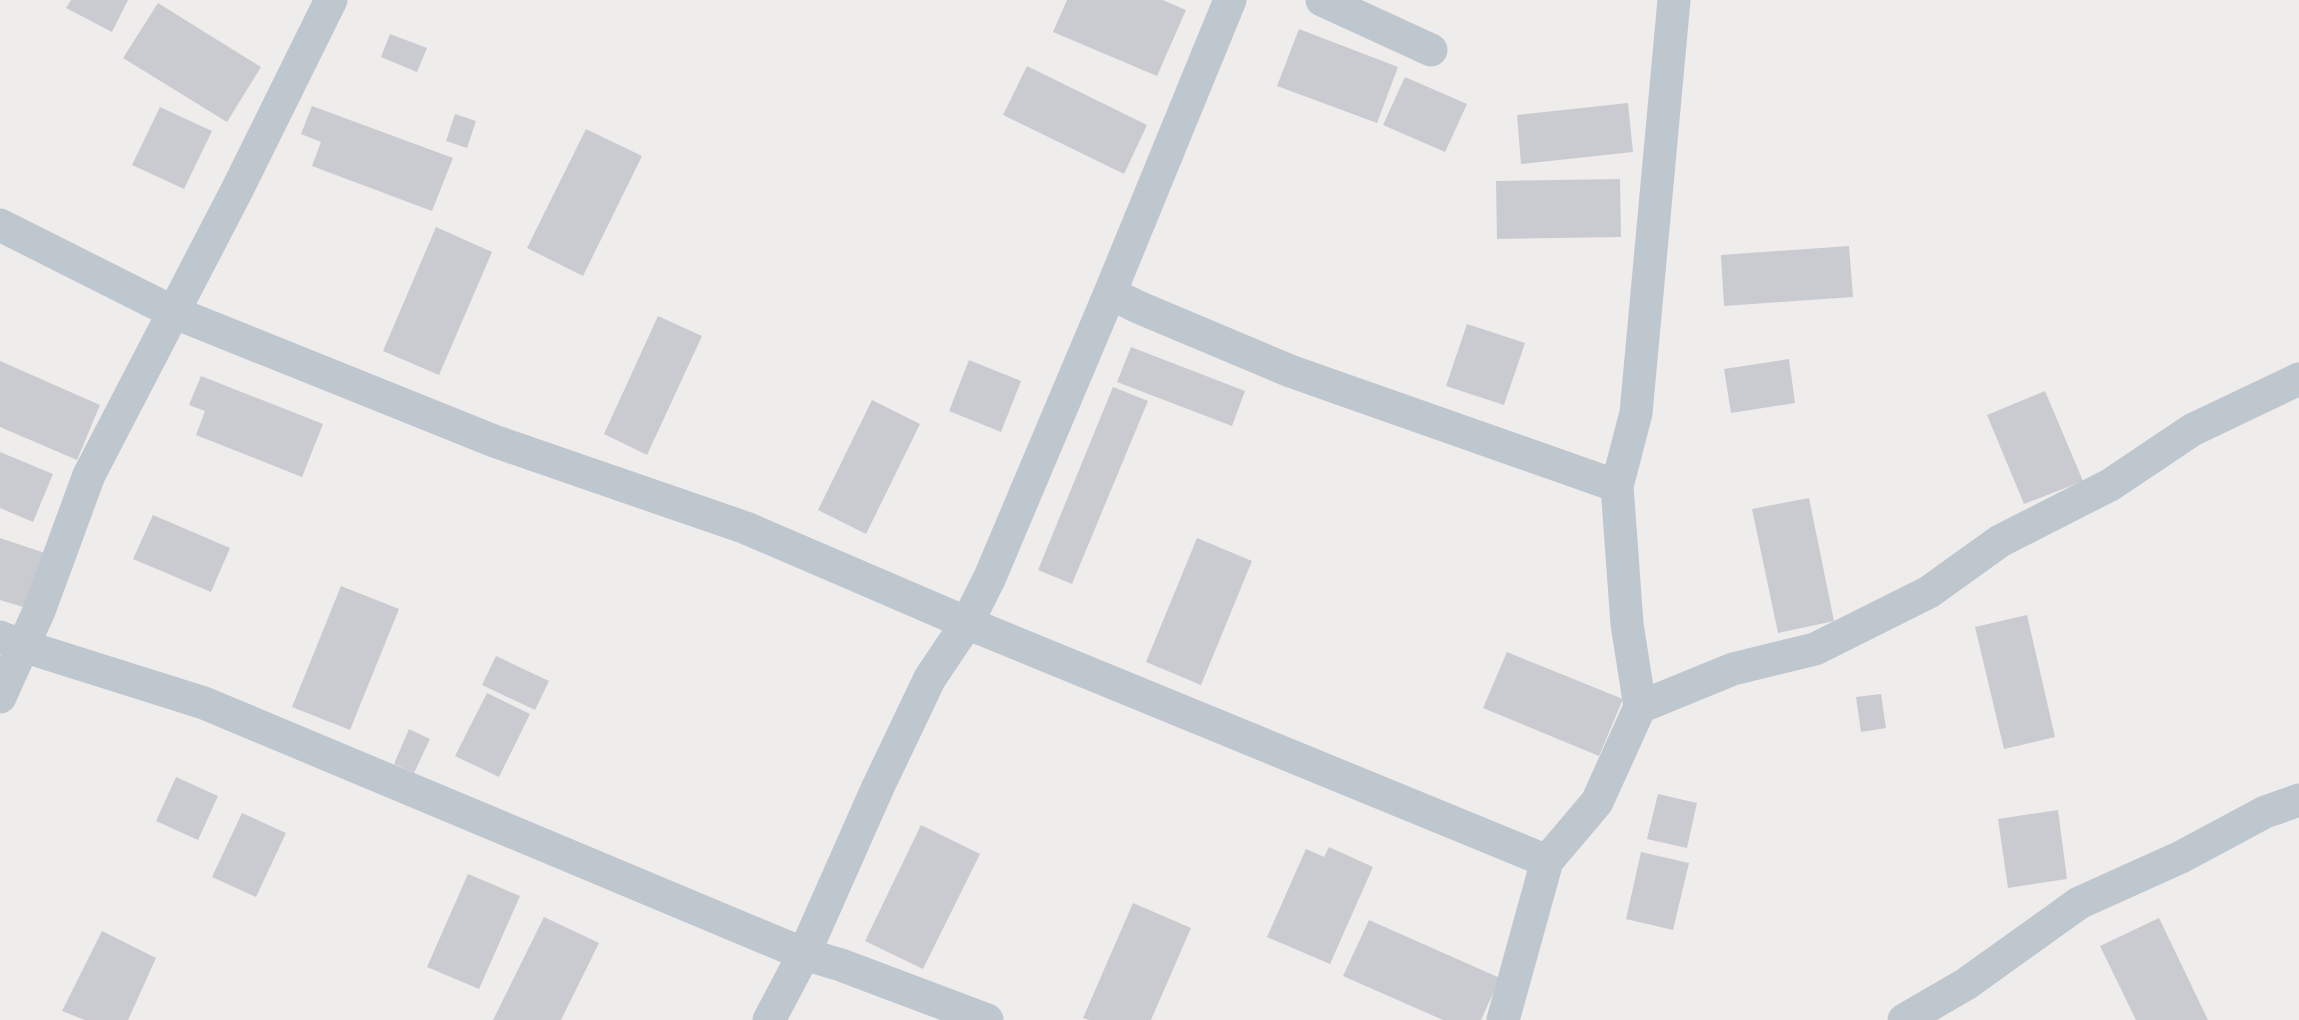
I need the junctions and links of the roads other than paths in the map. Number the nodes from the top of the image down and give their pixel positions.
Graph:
1 (331, 0) edge
2 (1230, 0) edge
3 (1322, 0) edge
4 (1674, 0) edge
5 (1431, 50) dead end
6 (0, 225) edge
7 (1110, 293) junction
8 (173, 312) junction
9 (2299, 379) edge
10 (1617, 486) junction
11 (967, 623) junction
12 (11, 642) edge
13 (0, 697) edge
14 (1640, 707) junction
15 (2299, 800) edge
16 (1547, 861) junction
17 (804, 954) junction
18 (769, 1020) edge
19 (987, 1020) edge
20 (1503, 1020) edge
21 (1904, 1020) edge

1 - 8 street
2 - 7 street
3 - 5 street
4 - 10 street
6 - 8 street
7 - 10 street
7 - 11 street
8 - 11 street
8 - 12 street
9 - 14 street
10 - 14 street
11 - 16 street
11 - 17 street
12 - 13 street
12 - 17 street
14 - 16 street
15 - 21 street
16 - 20 street
17 - 18 street
17 - 19 street

